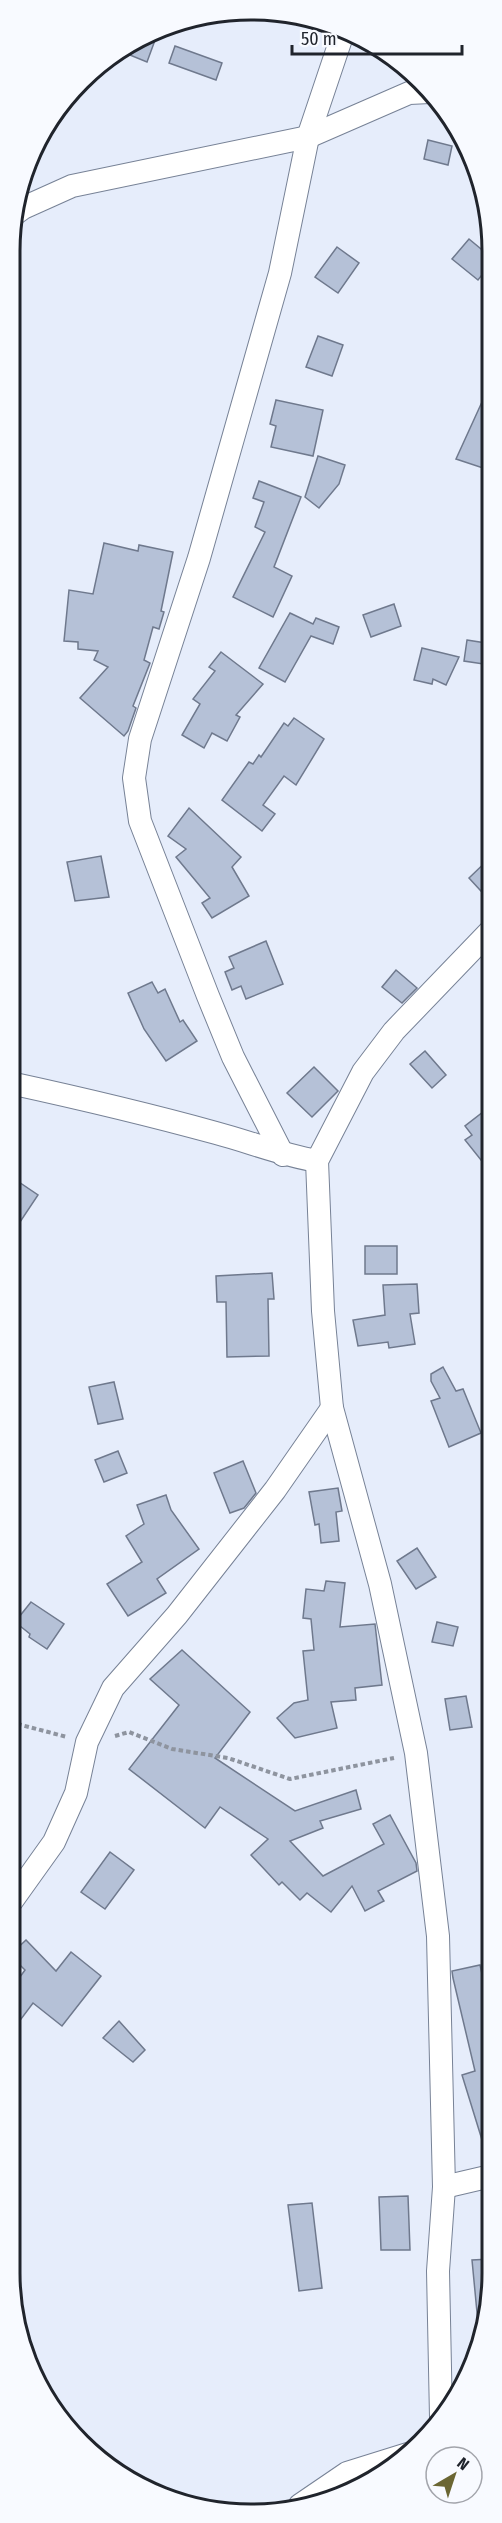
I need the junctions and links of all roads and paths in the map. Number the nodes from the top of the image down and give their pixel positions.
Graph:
1 (341, 38) edge
2 (420, 92) edge
3 (308, 137) junction
4 (24, 207) edge
5 (482, 939) edge
6 (20, 1085) edge
7 (283, 1155) junction
8 (317, 1161) junction
9 (332, 1408) junction
10 (20, 1725) edge
11 (87, 1742) junction
12 (416, 1753) junction
13 (20, 1890) edge
14 (482, 2178) edge
15 (444, 2187) junction
16 (441, 2404) edge
17 (384, 2461) edge
18 (315, 2495) edge

1 - 3 street
2 - 3 street
3 - 4 street
3 - 7 street
5 - 8 street
6 - 7 street
7 - 8 street
8 - 9 street
9 - 11 street
9 - 12 street
10 - 11 path
11 - 12 path
11 - 13 street
12 - 15 street
14 - 15 street
15 - 16 street
17 - 18 street

